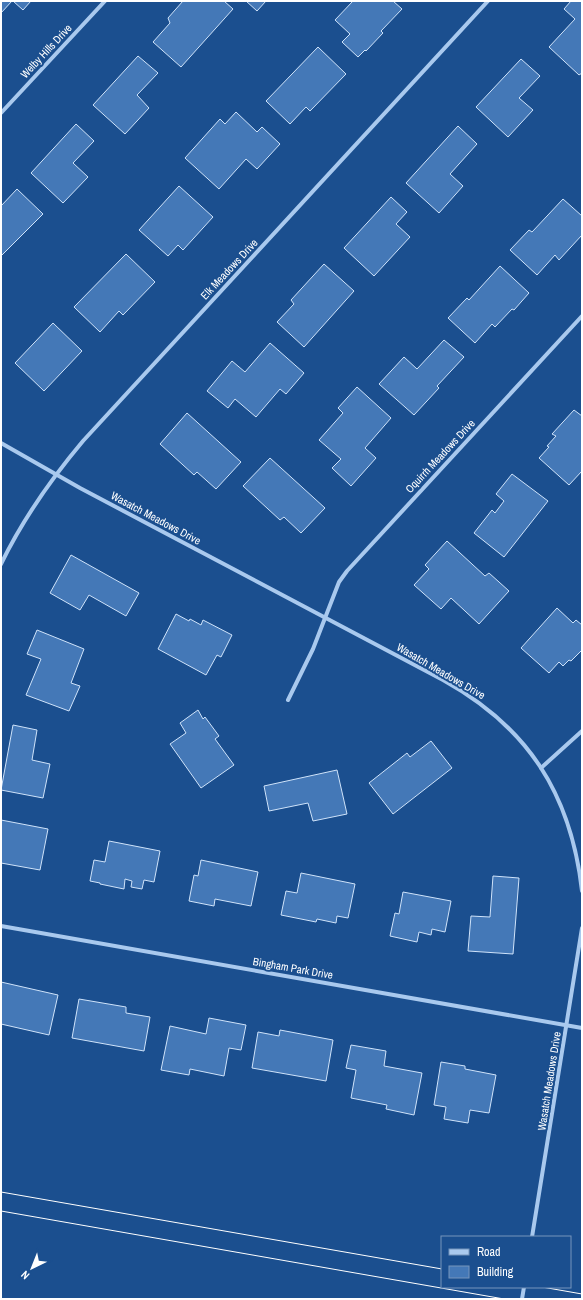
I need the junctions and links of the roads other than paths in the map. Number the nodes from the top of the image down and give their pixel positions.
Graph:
1 (105, 1) edge
2 (488, 1) edge
3 (1, 113) edge
4 (582, 316) edge
5 (1, 443) edge
6 (55, 474) junction
7 (1, 564) edge
8 (325, 617) junction
9 (288, 700) dead end
10 (582, 731) edge
11 (541, 768) junction
12 (582, 891) edge
13 (1, 926) edge
14 (582, 928) edge
15 (567, 1025) junction
16 (582, 1028) edge
17 (532, 1236) edge
18 (524, 1288) edge
19 (522, 1299) edge

1 - 3 street, Welby Hills Drive
2 - 6 street, Elk Meadows Drive
4 - 8 street, Oquirrh Meadows Drive
5 - 6 street, Wasatch Meadows Drive
6 - 7 street, Elk Meadows Drive
6 - 8 street, Wasatch Meadows Drive
8 - 9 street
8 - 11 street, Wasatch Meadows Drive
10 - 11 street
11 - 12 street, Wasatch Meadows Drive
13 - 15 street, Bingham Park Drive
14 - 15 street, Wasatch Meadows Drive
15 - 16 street, Bingham Park Drive
15 - 17 street, Wasatch Meadows Drive
18 - 19 street

